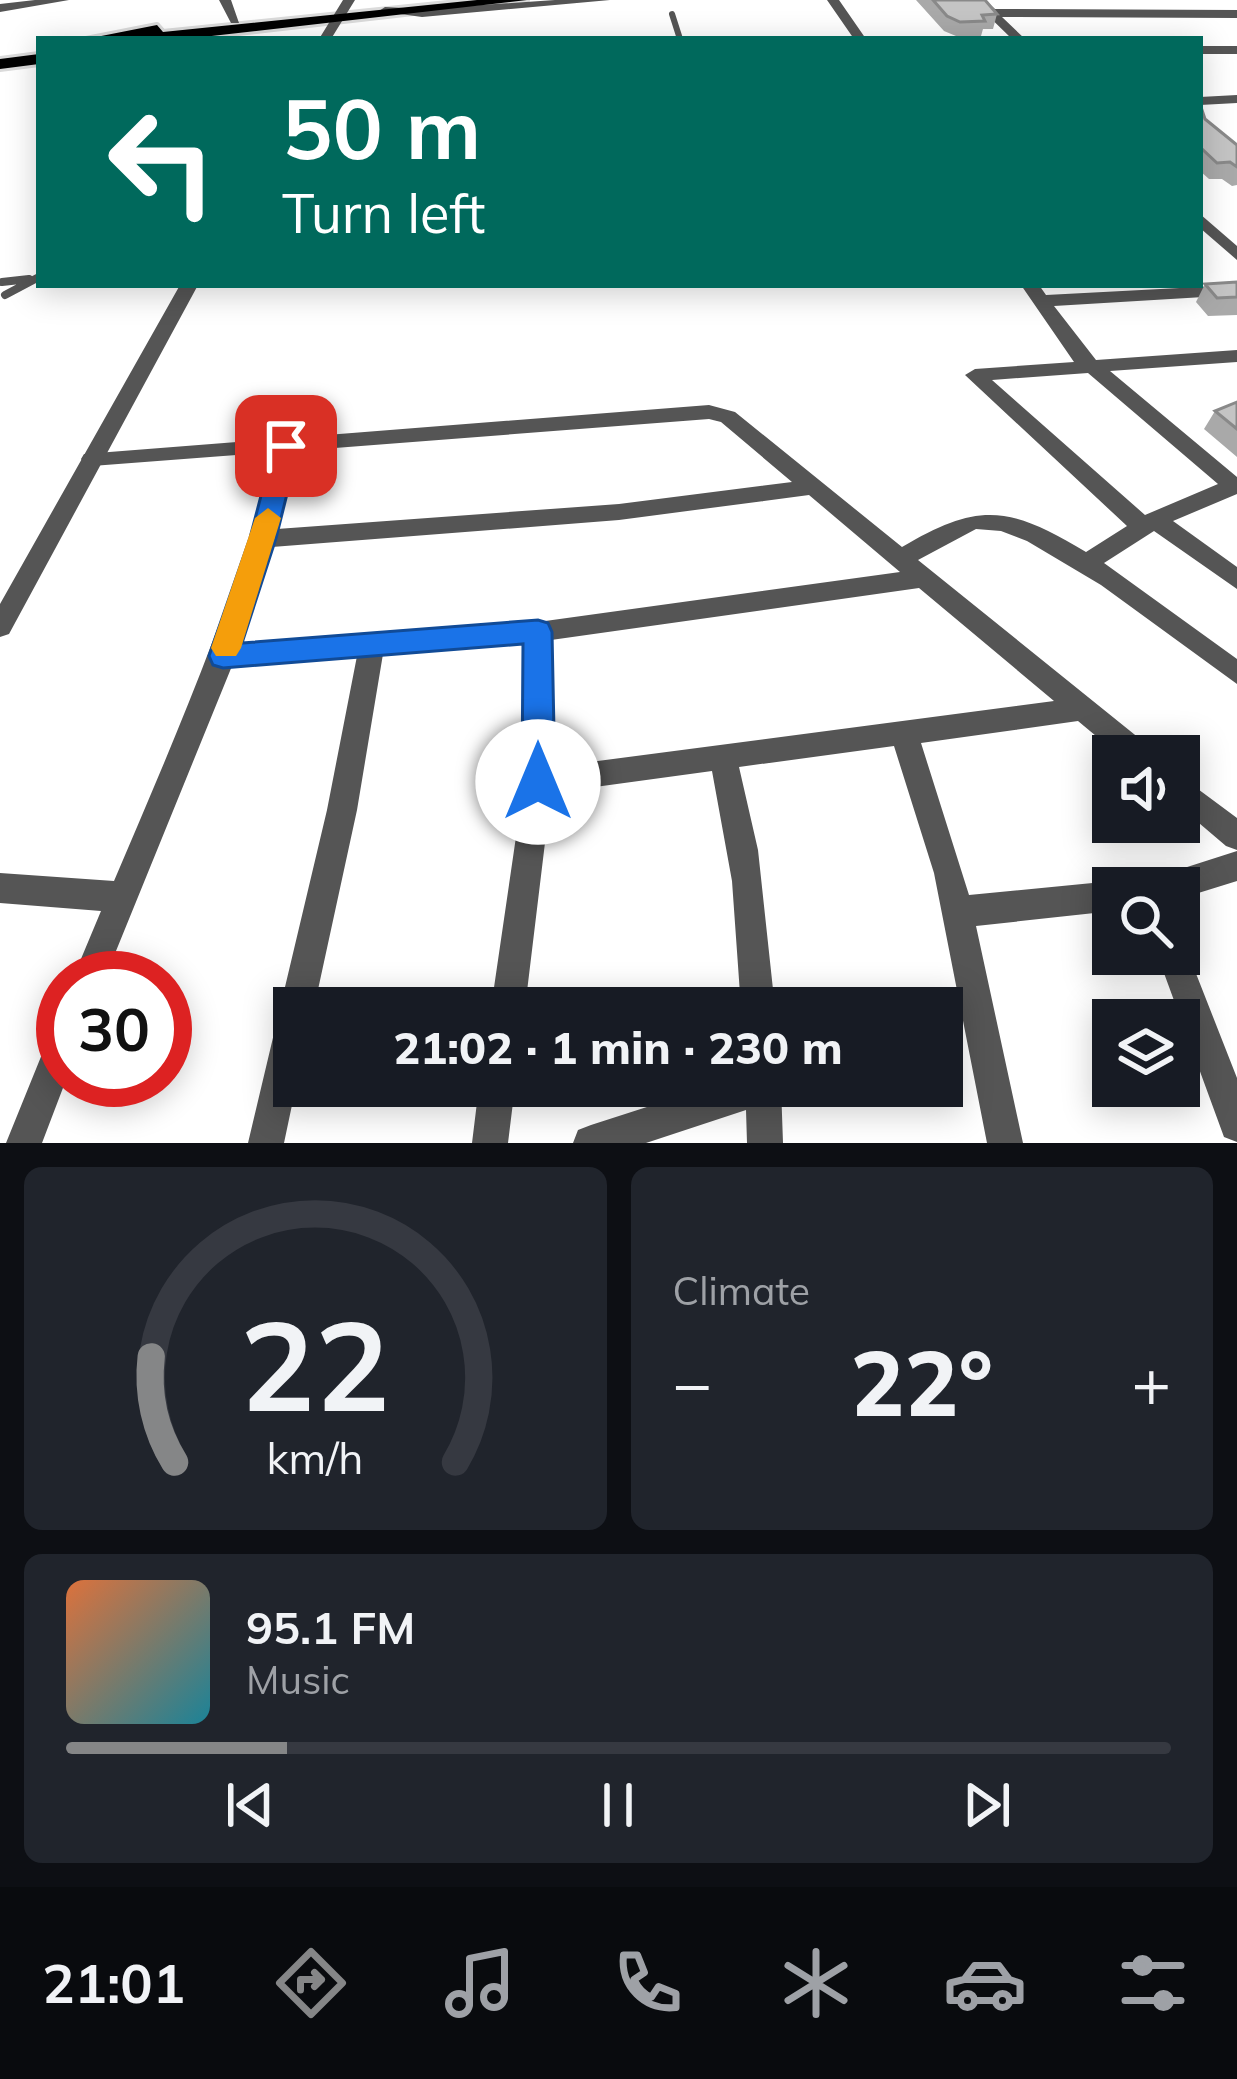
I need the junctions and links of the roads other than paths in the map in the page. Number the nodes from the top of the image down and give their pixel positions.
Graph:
1 (63, 0) edge
2 (225, 0) edge
3 (443, 0) edge
4 (520, 0) edge
5 (604, 0) edge
6 (833, 0) edge
7 (978, 0) edge
8 (0, 8) edge
9 (343, 8) edge
10 (382, 11) junction
11 (992, 13) junction
12 (672, 14) dead end
13 (1237, 14) edge
14 (235, 20) junction
15 (281, 22) junction
16 (116, 36) edge
17 (165, 36) edge
18 (208, 36) edge
19 (327, 36) edge
20 (679, 36) edge
21 (858, 36) edge
22 (1016, 36) edge
23 (1203, 50) edge
24 (1237, 50) edge
25 (36, 53) edge
26 (0, 58) edge
27 (1237, 99) edge
28 (1203, 101) edge
29 (1203, 222) edge
30 (1237, 255) edge
31 (36, 277) edge
32 (36, 278) edge
33 (1, 282) edge
34 (187, 288) edge
35 (1146, 290) edge
36 (1237, 290) edge
37 (1035, 293) edge
38 (2, 296) edge
39 (1237, 356) edge
40 (1088, 365) junction
41 (286, 446) junction
42 (92, 459) junction
43 (1235, 486) edge
44 (813, 487) junction
45 (1149, 523) junction
46 (263, 538) junction
47 (901, 559) junction
48 (1086, 563) junction
49 (925, 578) junction
50 (1237, 580) edge
51 (2, 619) edge
52 (538, 632) junction
53 (372, 644) junction
54 (223, 656) junction
55 (1237, 673) edge
56 (1083, 709) junction
57 (904, 733) junction
58 (1115, 735) edge
59 (722, 757) junction
60 (538, 782) junction
61 (1200, 805) edge
62 (1237, 836) edge
63 (1237, 866) edge
64 (1200, 878) edge
65 (0, 888) edge
66 (121, 897) junction
67 (1092, 898) edge
68 (958, 912) junction
69 (100, 951) edge
70 (1181, 975) edge
71 (301, 987) edge
72 (511, 987) edge
73 (756, 987) edge
74 (38, 1107) edge
75 (274, 1107) edge
76 (494, 1107) edge
77 (700, 1107) edge
78 (764, 1107) edge
79 (1237, 1124) edge
80 (24, 1143) edge
81 (266, 1143) edge
82 (490, 1143) edge
83 (591, 1143) edge
84 (765, 1143) edge
85 (1005, 1143) edge

1 - 8 street
2 - 14 street
3 - 9 main road
4 - 10 main road
5 - 10 street
6 - 21 street
7 - 11 street
9 - 10 main road
9 - 14 main road
9 - 15 main road
9 - 19 street
11 - 13 street
11 - 22 street
12 - 20 lane
14 - 16 main road
15 - 17 main road
15 - 18 main road
23 - 24 street
25 - 26 main road
27 - 28 street
29 - 30 street
31 - 33 lane
32 - 38 lane
33 - 38 lane
34 - 42 street
35 - 36 street
35 - 37 street
37 - 40 street
39 - 40 street
40 - 43 street
40 - 45 street
41 - 42 street
41 - 44 street
41 - 46 street
42 - 51 street
43 - 45 street
44 - 46 street
44 - 47 street
45 - 48 street
45 - 50 street
46 - 54 street
47 - 48 street
47 - 49 street
48 - 55 street
49 - 52 street
49 - 56 street
52 - 53 street
52 - 60 street
53 - 54 street
53 - 71 street
54 - 66 street
56 - 57 street
56 - 58 street
57 - 59 street
57 - 68 street
59 - 60 street
59 - 73 street
60 - 72 street
61 - 62 street
63 - 64 street
65 - 66 street
66 - 69 street
67 - 68 street
68 - 85 street
70 - 79 street
74 - 80 street
75 - 81 street
76 - 82 street
77 - 83 street
78 - 84 street

